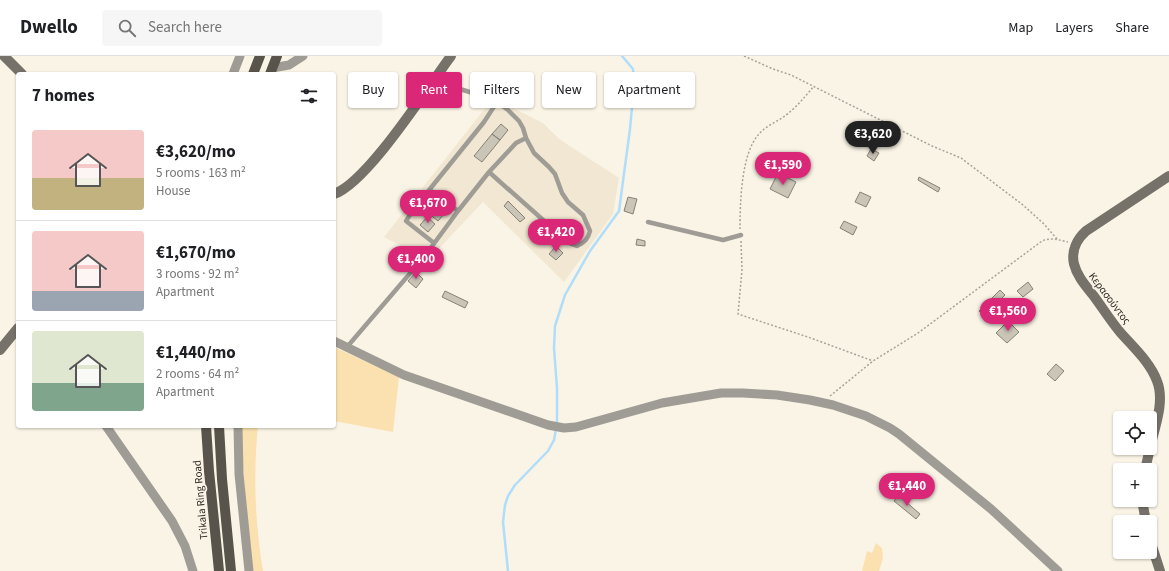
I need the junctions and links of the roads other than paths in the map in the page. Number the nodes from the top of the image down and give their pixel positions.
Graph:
1 (4, 56) edge
2 (240, 56) edge
3 (260, 56) edge
4 (277, 56) edge
5 (303, 56) edge
6 (451, 56) edge
7 (271, 71) edge
8 (20, 72) edge
9 (234, 72) edge
10 (254, 72) edge
11 (439, 72) edge
12 (413, 108) edge
13 (493, 108) edge
14 (505, 108) edge
15 (526, 138) junction
16 (489, 172) junction
17 (1169, 176) edge
18 (430, 190) junction
19 (336, 193) edge
20 (458, 211) junction
21 (648, 222) dead end
22 (740, 235) road end
23 (434, 243) junction
24 (16, 330) edge
25 (336, 342) edge
26 (347, 347) junction
27 (0, 350) edge
28 (1157, 415) edge
29 (107, 428) edge
30 (206, 428) edge
31 (219, 428) edge
32 (238, 428) edge
33 (1156, 559) edge
34 (193, 571) edge
35 (219, 571) edge
36 (231, 571) edge
37 (249, 571) edge
38 (1058, 571) edge
39 (1160, 571) edge

1 - 8 street
2 - 9 street
3 - 10 main road
4 - 7 main road
5 - 7 street
6 - 11 street
12 - 19 street
13 - 18 lane
14 - 15 lane
15 - 16 lane
15 - 16 lane
16 - 20 lane
17 - 28 street, Κερασούντος
18 - 20 lane
18 - 23 lane
20 - 23 lane
21 - 22 lane
23 - 26 lane
24 - 27 street
25 - 26 street
26 - 38 street
29 - 34 street
30 - 35 main road, Trikala Ring Road
31 - 36 main road
32 - 37 street
33 - 39 street

